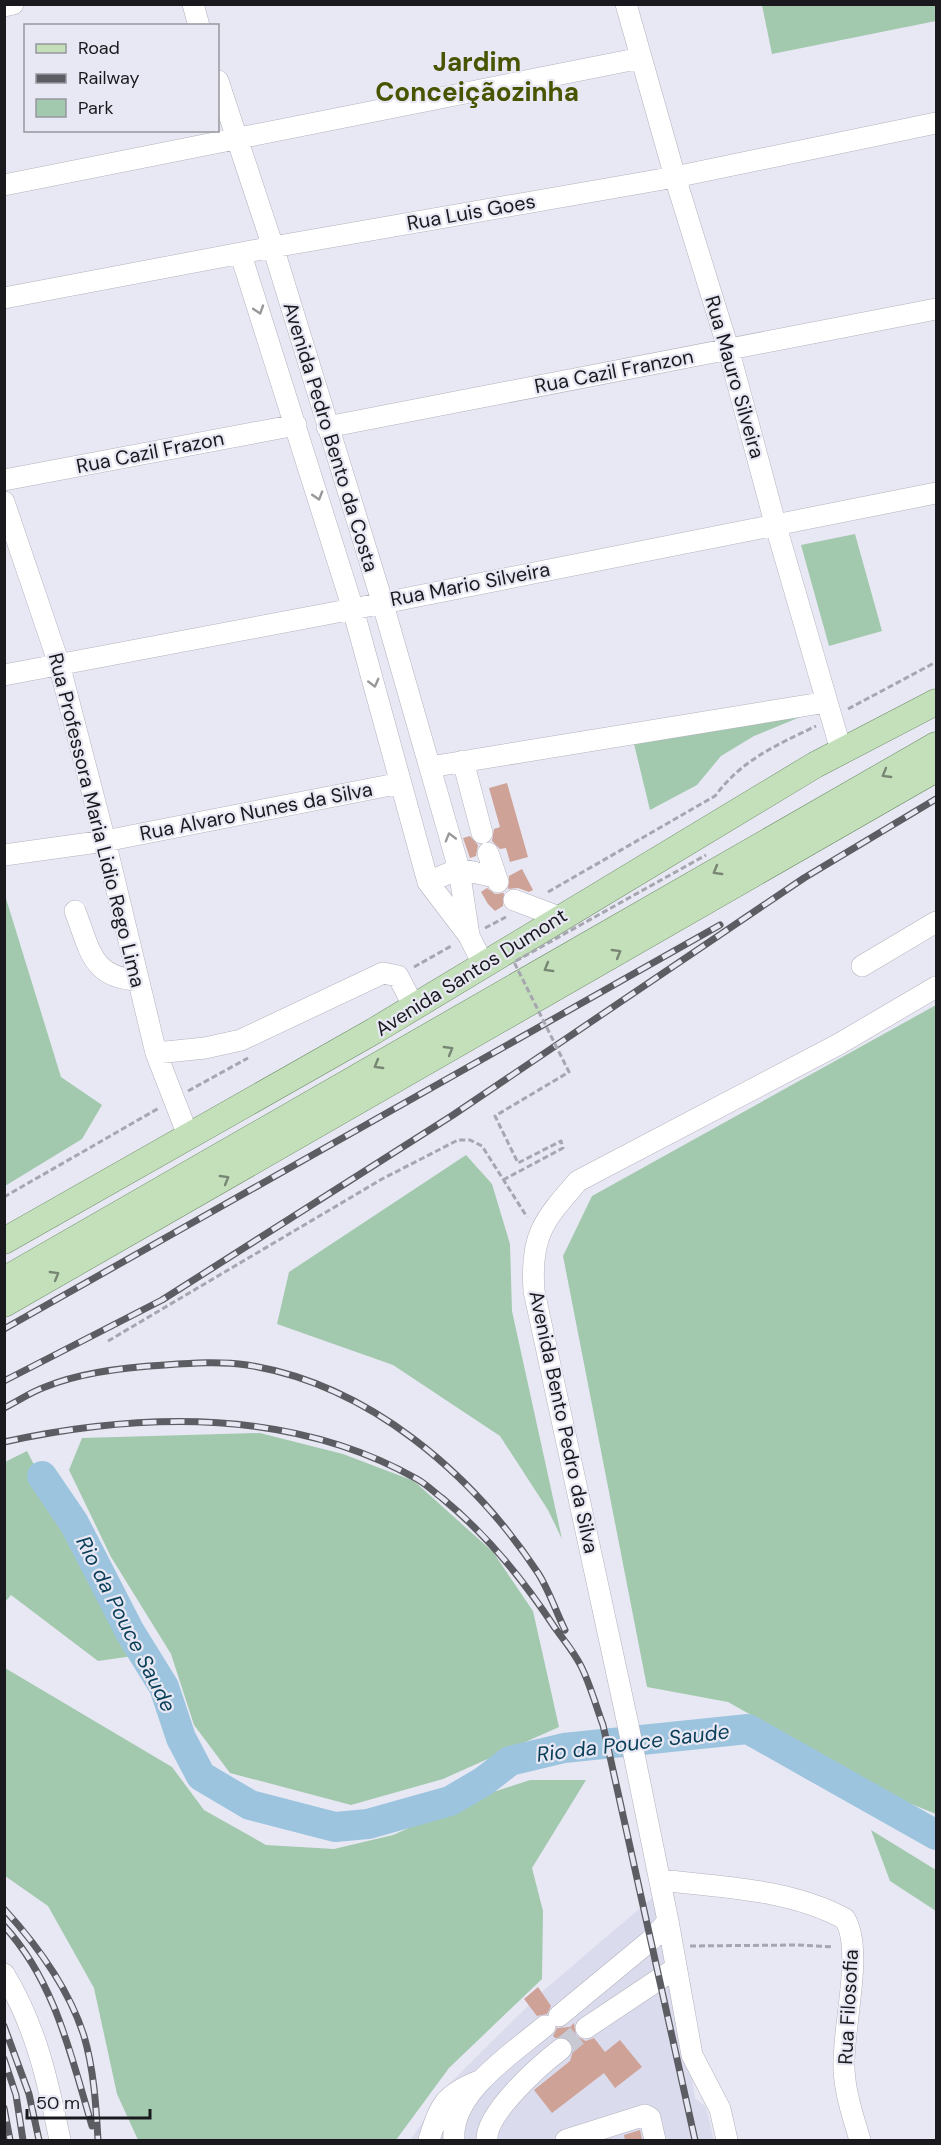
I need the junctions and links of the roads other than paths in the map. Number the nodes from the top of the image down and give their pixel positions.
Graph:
1 (13, 4) edge
2 (193, 4) edge
3 (626, 4) edge
4 (4, 6) edge
5 (199, 24) edge
6 (641, 58) junction
7 (219, 84) edge
8 (936, 123) edge
9 (236, 139) junction
10 (675, 177) junction
11 (4, 185) edge
12 (273, 247) junction
13 (242, 255) junction
14 (4, 298) edge
15 (936, 309) edge
16 (728, 348) junction
17 (296, 425) junction
18 (327, 427) junction
19 (4, 480) edge
20 (936, 493) edge
21 (4, 502) edge
22 (775, 523) junction
23 (382, 601) junction
24 (353, 609) junction
25 (59, 664) junction
26 (4, 675) edge
27 (827, 702) junction
28 (936, 702) edge
29 (936, 745) edge
30 (841, 750) junction
31 (463, 761) junction
32 (430, 767) junction
33 (936, 769) edge
34 (401, 783) junction
35 (482, 832) dead end
36 (105, 841) junction
37 (488, 853) dead end
38 (4, 855) edge
39 (459, 870) junction
40 (428, 882) junction
41 (514, 900) dead end
42 (75, 911) dead end
43 (559, 917) junction
44 (936, 922) edge
45 (469, 936) junction
46 (484, 966) junction
47 (862, 966) dead end
48 (138, 980) junction
49 (936, 987) edge
50 (414, 1007) junction
51 (156, 1053) junction
52 (189, 1138) junction
53 (4, 1241) edge
54 (4, 1280) edge
55 (4, 1304) edge
56 (660, 1880) junction
57 (668, 1921) junction
58 (676, 1968) junction
59 (4, 1974) edge
60 (586, 2028) tunnel mouth
61 (561, 2049) tunnel mouth
62 (479, 2081) junction
63 (60, 2140) edge
64 (429, 2140) edge
65 (454, 2140) edge
66 (487, 2140) edge
67 (566, 2140) edge
68 (655, 2140) edge
69 (727, 2140) edge
70 (860, 2140) edge

1 - 4 street
2 - 5 street
3 - 6 street, Rua Mauro Silveira
6 - 9 street
6 - 10 street, Rua Mauro Silveira
7 - 9 street, Avenida Pedro Bento da Costa
8 - 10 street, Rua Luis Goes
9 - 11 street
9 - 12 street, Avenida Pedro Bento da Costa
10 - 12 street, Rua Luis Goes
10 - 16 street, Rua Mauro Silveira
12 - 13 street, Rua Luis Goes
12 - 18 street, Avenida Pedro Bento da Costa
13 - 14 street, Rua Luis Goes
13 -> 17 street, Avenida Pedro Bento da Costa
15 - 16 street, Rua Cazil Franzon
16 - 18 street, Rua Cazil Franzon
16 - 22 street, Rua Mauro Silveira
17 - 19 street, Rua Cazil Frazon
17 -> 24 street, Avenida Pedro Bento da Costa
18 - 23 street, Avenida Pedro Bento da Costa
20 - 22 street, Rua Mario Silveira
21 - 25 street, Rua Professora Maria Lidio Rego Lima
22 - 23 street, Rua Mario Silveira
22 - 27 street, Rua Mauro Silveira
23 - 24 street, Rua Mario Silveira
23 - 32 street, Avenida Pedro Bento da Costa
24 - 25 street, Rua Mario Silveira
24 -> 34 street, Avenida Pedro Bento da Costa
25 - 26 street, Rua Mario Silveira
25 - 36 street, Rua Professora Maria Lidio Rego Lima
27 - 30 street, Rua Mauro Silveira
27 - 31 street
28 - 30 main road, Avenida Santos Dumont
29 -> 54 main road, Avenida Santos Dumont
30 - 43 main road, Avenida Santos Dumont
31 - 32 street
31 - 35 street
39 -> 32 street, Avenida Pedro Bento da Costa
55 -> 33 main road
34 - 36 street, Rua Alvaro Nunes da Silva
34 - 40 street, Avenida Pedro Bento da Costa
36 - 38 street, Rua Alvaro Nunes da Silva
36 - 48 street, Rua Professora Maria Lidio Rego Lima
37 - 39 street
39 - 40 street
39 - 45 street, Avenida Pedro Bento da Costa
40 - 45 street, Avenida Pedro Bento da Costa
41 - 43 street
42 - 48 street
43 - 46 main road, Avenida Santos Dumont
44 - 47 street
45 - 46 street, Avenida Pedro Bento da Costa
46 - 50 main road, Avenida Santos Dumont
48 - 51 street, Rua Professora Maria Lidio Rego Lima
49 - 56 street, Avenida Bento Pedro da Silva
50 - 51 street
50 - 52 main road, Avenida Santos Dumont
51 - 52 street, Rua Professora Maria Lidio Rego Lima
52 - 53 main road, Avenida Santos Dumont
56 - 57 street, Avenida Bento Pedro da Silva
56 - 70 street, Rua Filosofia
57 - 58 street, Avenida Bento Pedro da Silva
57 - 62 street
58 - 60 street
58 - 69 street, Avenida Bento Pedro da Silva
59 - 63 street
61 - 66 street
62 - 64 street
62 - 65 street
67 - 68 street

